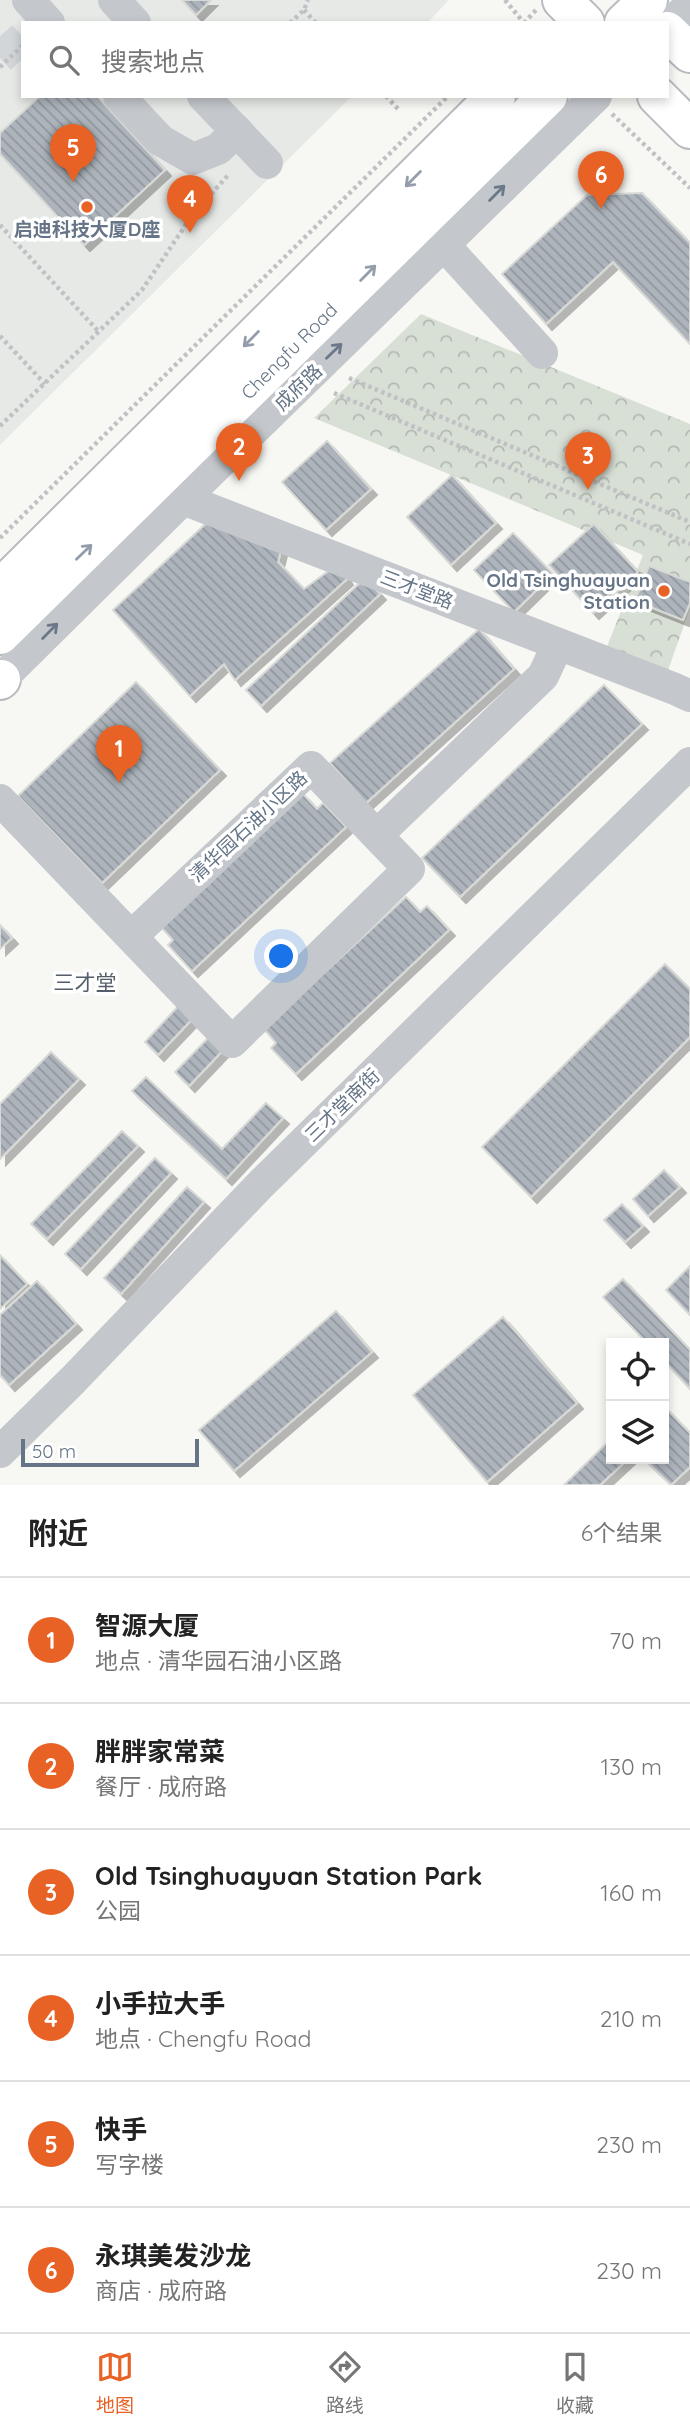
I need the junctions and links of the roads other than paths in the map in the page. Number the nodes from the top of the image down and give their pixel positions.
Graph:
1 (114, 0) edge
2 (133, 21) edge
3 (669, 23) edge
4 (690, 53) edge
5 (121, 98) edge
6 (205, 98) edge
7 (494, 98) edge
8 (546, 98) edge
9 (595, 98) edge
10 (659, 98) edge
11 (690, 129) edge
12 (227, 140) junction
13 (267, 163) dead end
14 (444, 246) junction
15 (541, 353) dead end
16 (183, 499) junction
17 (0, 589) edge
18 (0, 635) edge
19 (558, 644) junction
20 (1, 680) edge
21 (690, 696) edge
22 (690, 763) edge
23 (0, 800) edge
24 (377, 835) junction
25 (133, 935) junction
26 (0, 1452) edge

1 - 2 street
3 - 4 main road
5 - 12 street
6 - 12 street
7 -> 17 main road, Chengfu Road
18 -> 8 main road, Chengfu Road
14 -> 9 street, 成府路
10 - 11 main road
12 - 13 street
14 - 15 street
16 -> 14 street, 成府路
16 - 19 street, 三才堂路
20 -> 16 street, 成府路
19 - 21 street, 三才堂路
19 - 24 street
22 - 26 street, 三才堂南街
23 - 25 street, 清华园石油小区路
24 - 25 street, 清华园石油小区路
24 - 25 street, 清华园石油小区路

